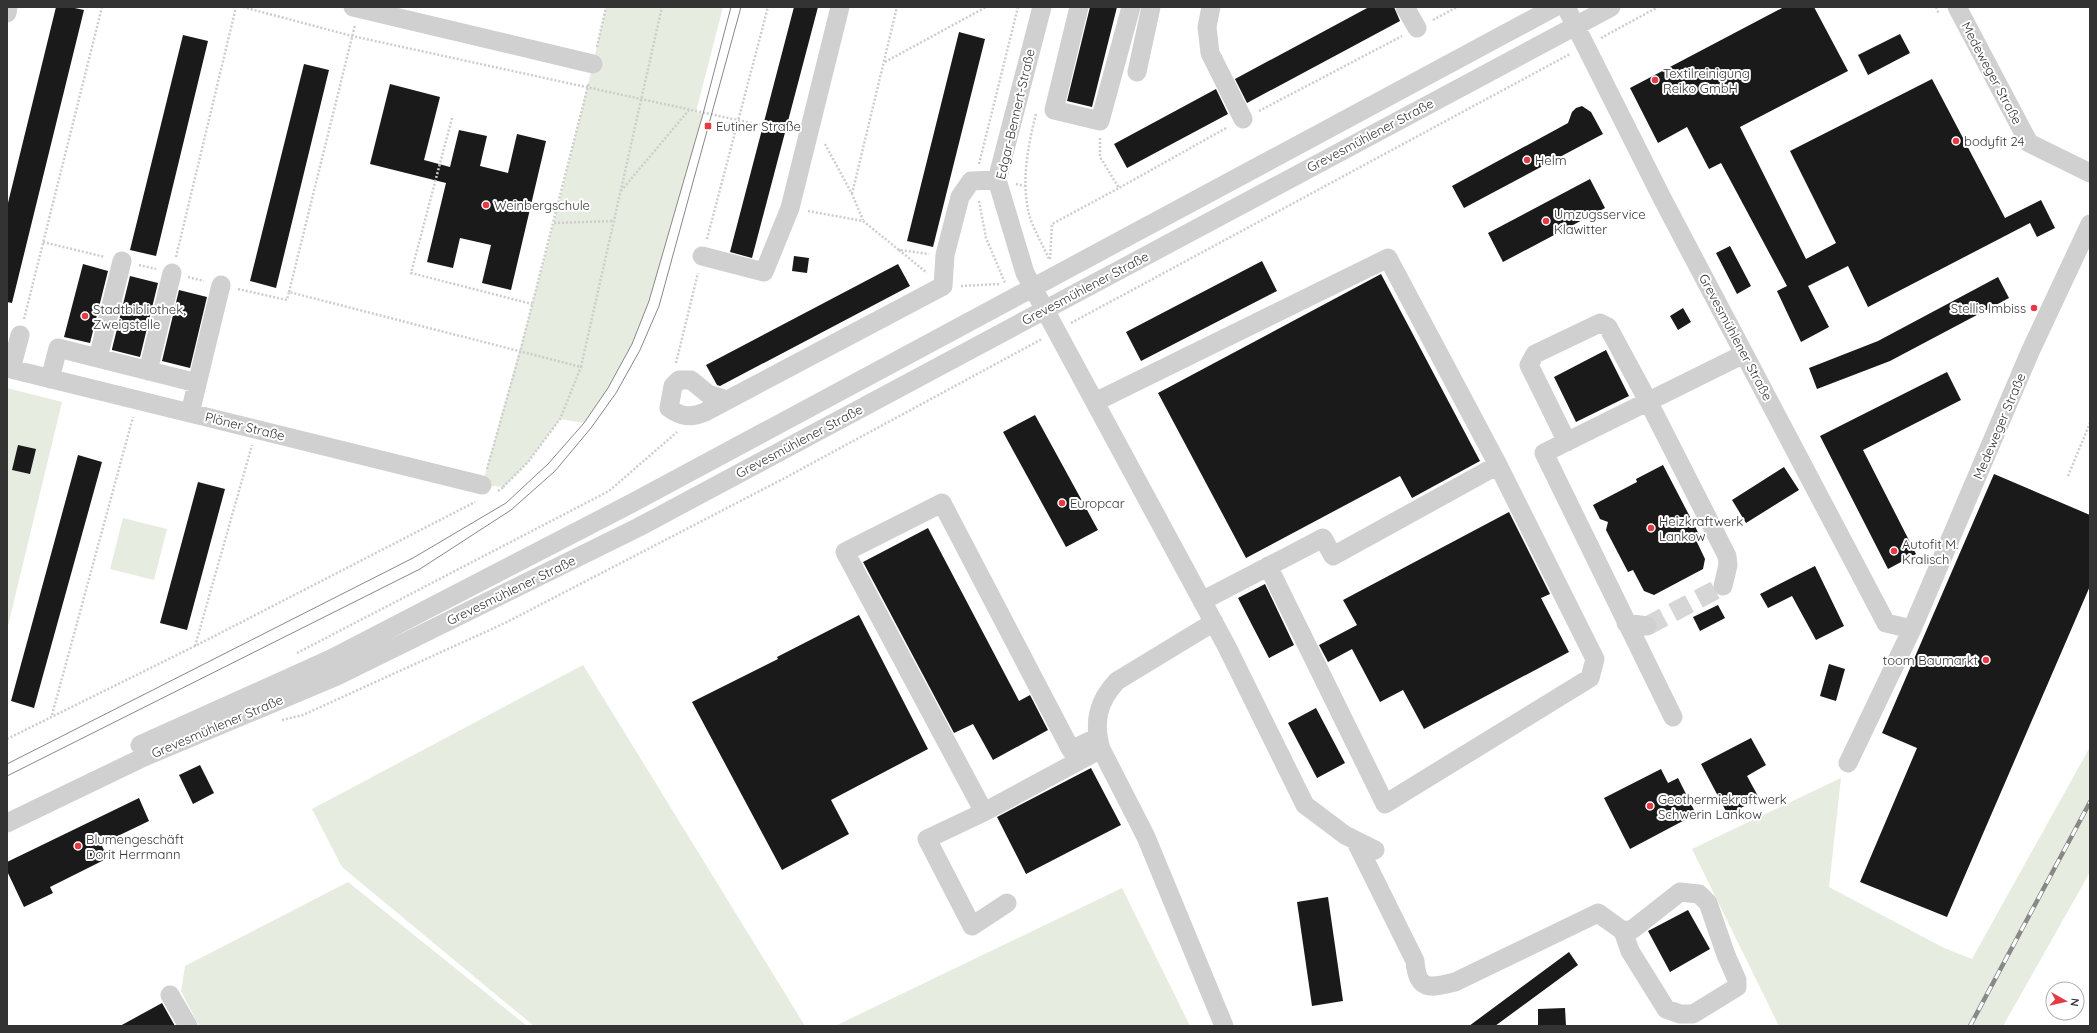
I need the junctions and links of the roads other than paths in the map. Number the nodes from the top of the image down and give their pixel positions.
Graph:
1 (8, 7) edge
2 (840, 7) edge
3 (1079, 7) edge
4 (1131, 7) edge
5 (1150, 7) edge
6 (1211, 7) edge
7 (1405, 7) edge
8 (1555, 7) edge
9 (1566, 7) edge
10 (1611, 7) edge
11 (1956, 7) edge
12 (356, 8) edge
13 (1037, 8) edge
14 (7, 13) edge
15 (1575, 26) junction
16 (1417, 28) dead end
17 (593, 64) road end
18 (1137, 72) dead end
19 (1243, 119) dead end
20 (2090, 173) edge
21 (997, 180) junction
22 (2090, 224) edge
23 (702, 256) road end
24 (122, 261) road end
25 (172, 273) road end
26 (221, 285) road end
27 (1033, 287) junction
28 (1044, 309) junction
29 (20, 335) road end
30 (1744, 354) junction
31 (98, 358) junction
32 (9, 369) edge
33 (148, 371) junction
34 (50, 379) junction
35 (197, 383) junction
36 (727, 400) junction
37 (1648, 401) junction
38 (1095, 402) junction
39 (190, 413) junction
40 (1566, 442) junction
41 (1498, 465) junction
42 (487, 489) road end
43 (1268, 566) junction
44 (1723, 586) dead end
45 (1202, 601) junction
46 (1214, 622) junction
47 (1626, 623) junction
48 (1647, 626) tunnel mouth
49 (1912, 629) junction
50 (1674, 717) dead end
51 (1100, 743) junction
52 (1848, 763) dead end
53 (7, 810) edge
54 (984, 812) junction
55 (7, 822) edge
56 (1355, 840) junction
57 (1375, 850) dead end
58 (1007, 903) dead end
59 (1623, 931) junction
60 (170, 995) dead end
61 (188, 1026) edge
62 (1224, 1026) edge

1 - 14 street
2 - 23 street
3 - 4 street
5 - 18 street
6 - 19 street
7 - 16 street
8 - 27 street, Grevesmühlener Straße
9 - 15 street, Grevesmühlener Straße
10 - 15 street, Grevesmühlener Straße
11 - 20 street, Medeweger Straße
12 - 17 street
13 - 21 street, Edgar-Bennert-Straße
15 - 28 street, Grevesmühlener Straße
15 - 30 street, Grevesmühlener Straße
21 - 27 street, Edgar-Bennert-Straße
21 - 36 street
22 - 49 street, Medeweger Straße
24 - 31 street
25 - 33 street
26 - 35 street
27 - 28 street, Edgar-Bennert-Straße
27 - 53 street, Grevesmühlener Straße
28 - 38 street, Edgar-Bennert-Straße
28 - 55 street, Grevesmühlener Straße
29 - 32 street
30 - 37 street
30 - 49 street, Grevesmühlener Straße
31 - 33 street
31 - 34 street
32 - 34 street, Plöner Straße
33 - 35 street
34 - 39 street, Plöner Straße
35 - 39 street
36 - 36 street
37 - 40 street
37 - 40 street
37 - 44 street
38 - 41 street
38 - 45 street, Edgar-Bennert-Straße
39 - 42 street, Plöner Straße
40 - 47 street
41 - 43 street
41 - 43 street
43 - 45 street
45 - 46 street, Edgar-Bennert-Straße
46 - 51 street
46 - 56 street, Edgar-Bennert-Straße
47 - 48 street
47 - 50 street
49 - 52 street, Medeweger Straße
51 - 54 street
51 - 54 street
51 - 62 street
54 - 58 street
56 - 57 street, Edgar-Bennert-Straße
56 - 59 street
59 - 59 street
60 - 61 street

